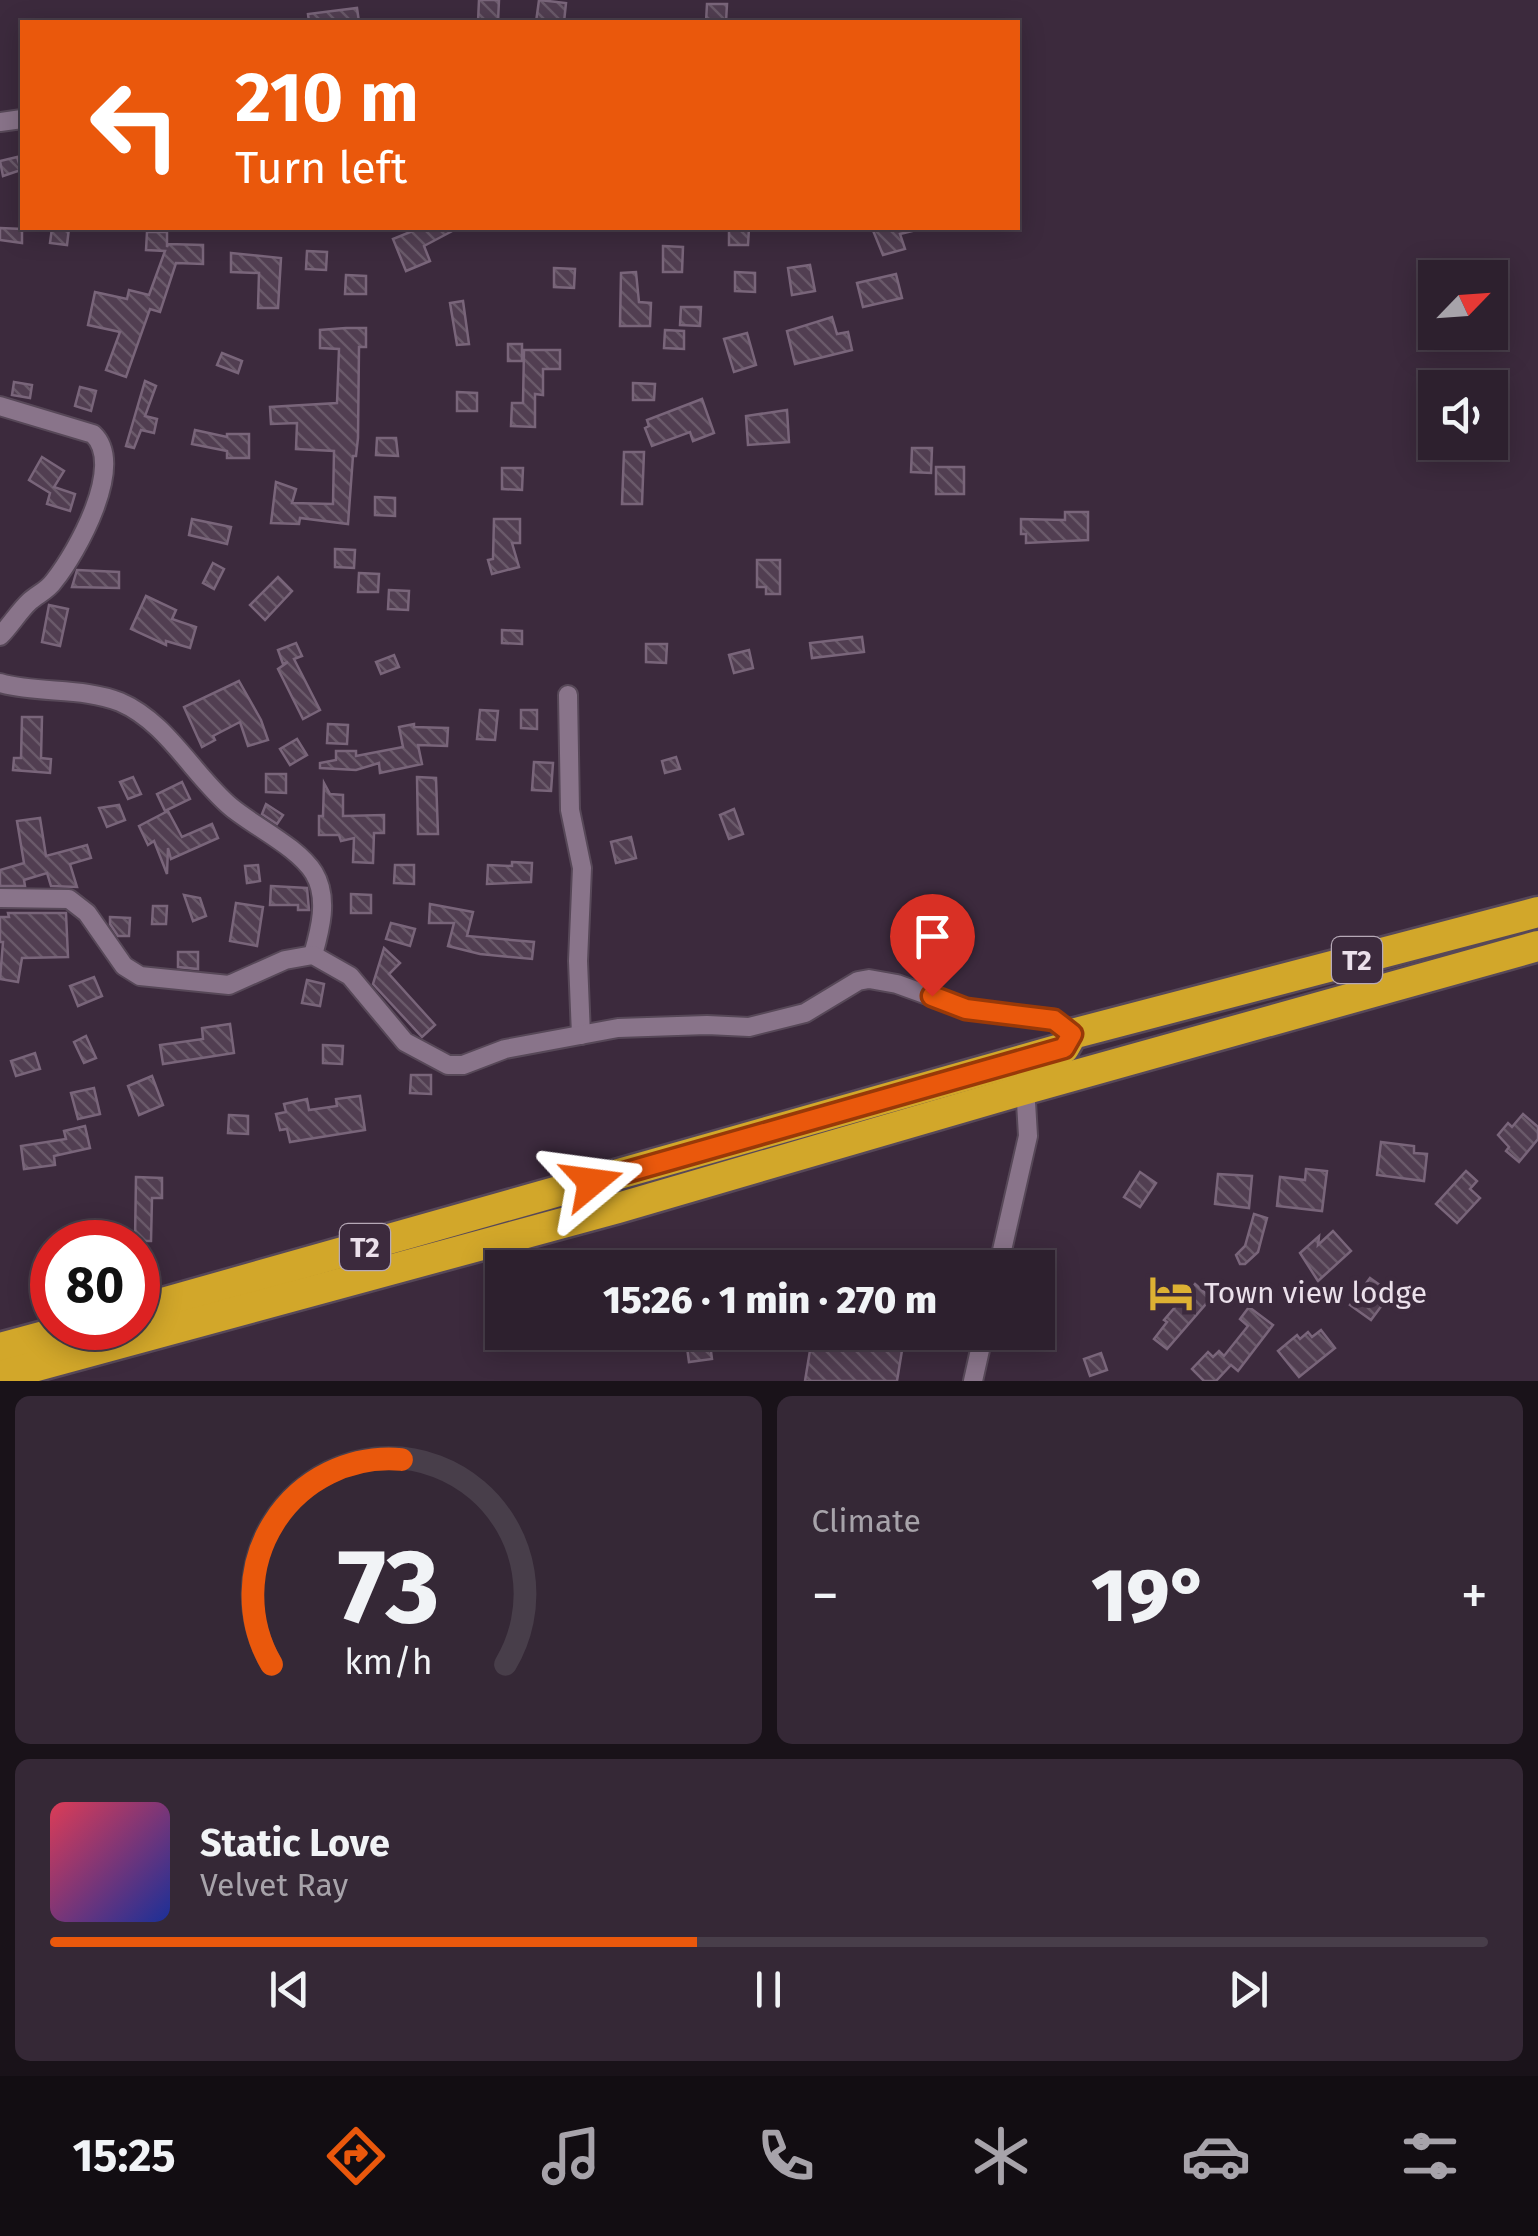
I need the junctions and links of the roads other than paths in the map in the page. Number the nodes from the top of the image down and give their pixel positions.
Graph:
1 (0, 406) edge
2 (0, 636) edge
3 (0, 683) edge
4 (568, 695) dead end
5 (0, 898) edge
6 (1538, 912) edge
7 (1538, 946) edge
8 (313, 955) junction
9 (1072, 1034) junction
10 (581, 1035) junction
11 (1024, 1074) junction
12 (1002, 1250) edge
13 (160, 1304) edge
14 (30, 1340) edge
15 (0, 1348) edge
16 (980, 1350) edge
17 (17, 1376) edge
18 (973, 1381) edge

1 - 2 street
3 - 8 street
4 - 10 street
5 - 8 street
6 - 9 highway, T2
7 - 11 highway, T2
8 - 10 street
9 - 10 street
9 - 11 highway, T2
11 - 12 street
11 - 13 highway, T2
11 - 17 highway, T2
14 - 15 highway
16 - 18 street

